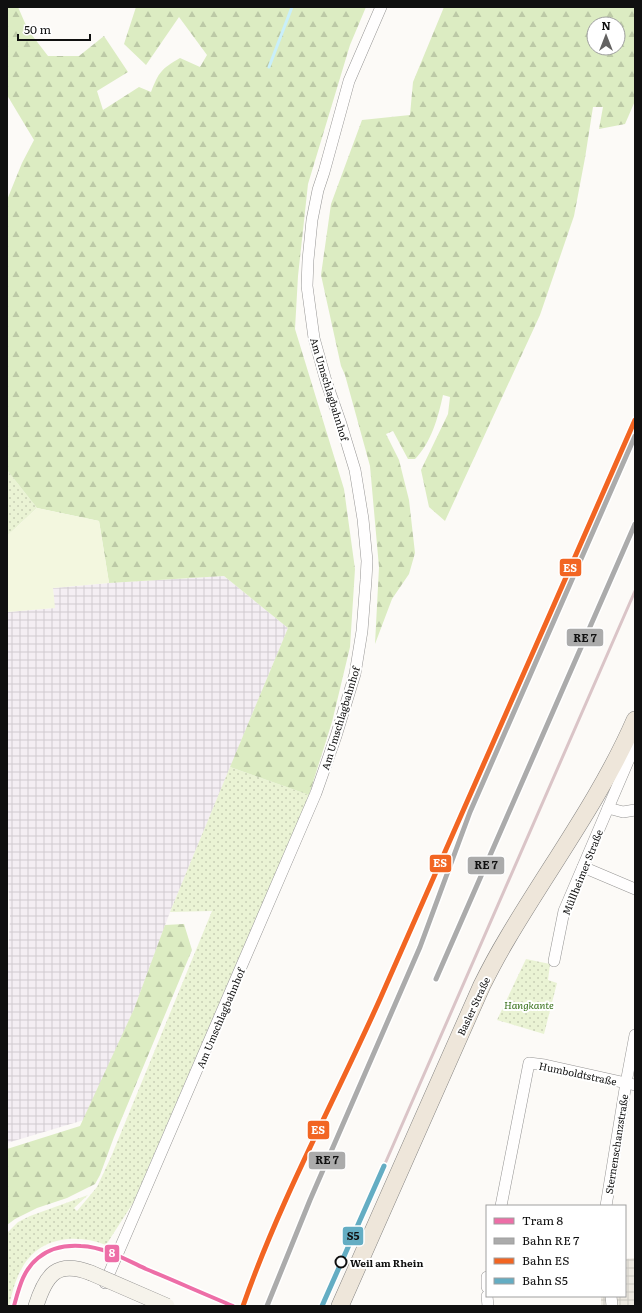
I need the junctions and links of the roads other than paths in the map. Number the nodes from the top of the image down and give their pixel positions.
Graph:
1 (381, 7) edge
2 (635, 720) edge
3 (635, 745) edge
4 (608, 808) junction
5 (635, 810) edge
6 (583, 866) junction
7 (635, 889) edge
8 (554, 961) dead end
9 (635, 1035) edge
10 (630, 1084) edge
11 (501, 1205) edge
12 (606, 1205) edge
13 (105, 1283) dead end
14 (36, 1306) edge
15 (167, 1306) edge
16 (340, 1306) edge

1 - 13 street, Am Umschlagbahnhof
2 - 16 main road, Basler Straße
3 - 4 street, Müllheimer Straße
4 - 5 street
4 - 6 street, Müllheimer Straße
6 - 7 street
6 - 8 street, Müllheimer Straße
9 - 10 street, Sternenschanzstraße
10 - 11 street, Humboldtstraße
10 - 12 street, Sternenschanzstraße
14 - 15 main road, bridge

